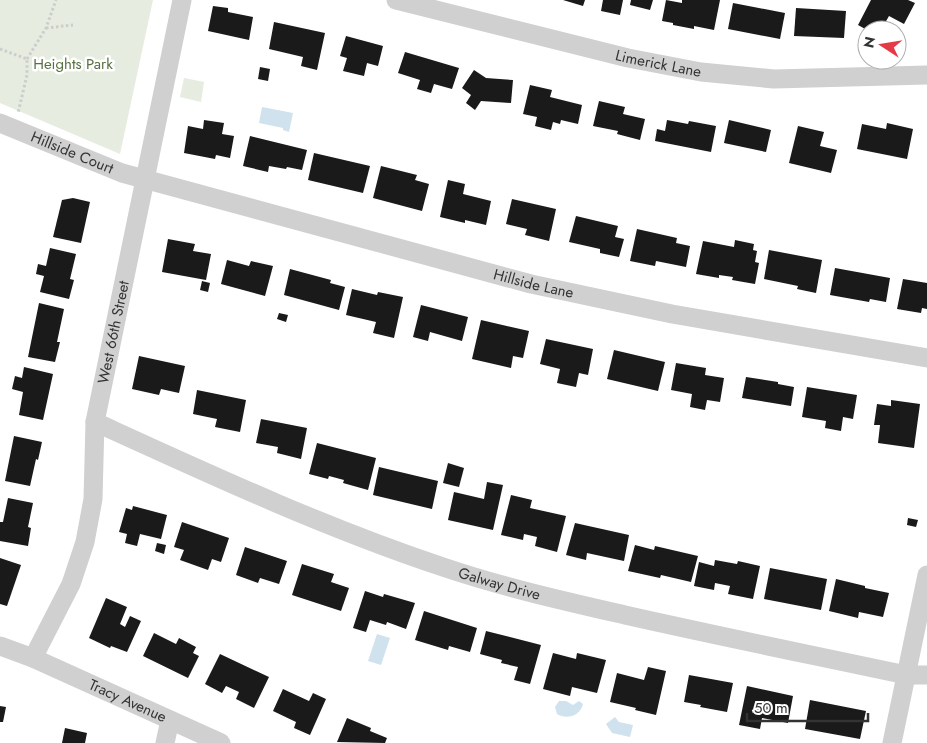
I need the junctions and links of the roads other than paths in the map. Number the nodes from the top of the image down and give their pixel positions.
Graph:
1 (182, 0) edge
2 (396, 0) edge
3 (441, 6) edge
4 (927, 75) edge
5 (7, 125) edge
6 (145, 180) junction
7 (927, 358) edge
8 (95, 422) junction
9 (927, 576) edge
10 (0, 646) edge
11 (33, 658) junction
12 (906, 675) junction
13 (927, 675) edge
14 (170, 720) junction
15 (165, 743) edge
16 (221, 743) edge
17 (892, 743) edge

1 - 6 street, West 66th Street
2 - 3 street, Limerick Lane
3 - 4 street, Limerick Lane
5 - 6 street, Hillside Court
6 - 7 street, Hillside Lane
6 - 8 street, West 66th Street
8 - 11 street, West 66th Street
8 - 12 street, Galway Drive
9 - 12 street
10 - 11 street
11 - 14 street, Tracy Avenue
12 - 13 street, Galway Drive
12 - 17 street
14 - 15 street
14 - 16 street, Tracy Avenue

